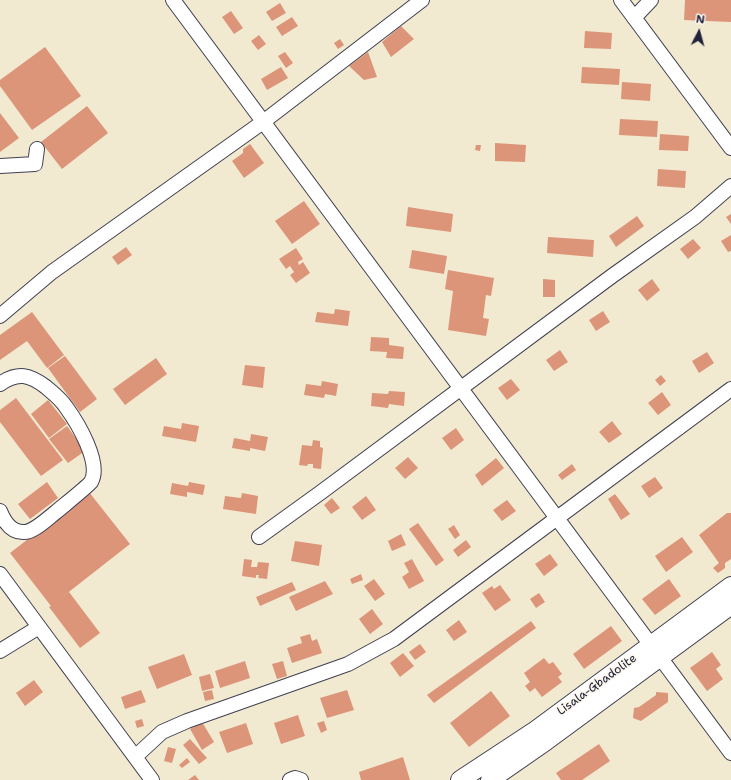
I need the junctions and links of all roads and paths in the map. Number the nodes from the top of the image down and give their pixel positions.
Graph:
1 (173, 0) edge
2 (422, 0) edge
3 (621, 0) edge
4 (651, 0) edge
5 (634, 18) junction
6 (263, 122) junction
7 (731, 148) edge
8 (37, 149) dead end
9 (0, 166) edge
10 (731, 186) edge
11 (0, 316) edge
12 (0, 384) edge
13 (461, 389) junction
14 (731, 389) edge
15 (0, 511) edge
16 (557, 518) junction
17 (260, 537) dead end
18 (0, 574) edge
19 (731, 586) edge
20 (731, 606) edge
21 (39, 627) junction
22 (0, 651) edge
23 (656, 651) junction
24 (541, 735) junction
25 (731, 753) edge
26 (135, 757) junction
27 (152, 780) edge
28 (290, 780) edge
29 (301, 780) edge
30 (460, 780) edge
31 (490, 780) edge

1 - 6 street
2 - 6 street
3 - 5 street
4 - 5 street
5 - 7 street
6 - 11 street
6 - 13 street
8 - 9 street
10 - 13 street
12 - 15 street
13 - 16 street
13 - 17 street
14 - 16 street
16 - 23 street
16 - 26 street
18 - 21 street
19 - 23 main road, Lisala-Gbadolite
20 - 23 main road, Lisala-Gbadolite
21 - 22 street
21 - 26 street
23 - 24 main road, Lisala-Gbadolite
23 - 25 street
24 - 30 main road, Lisala-Gbadolite
24 - 31 main road, Lisala-Gbadolite
26 - 27 street
28 - 29 street

